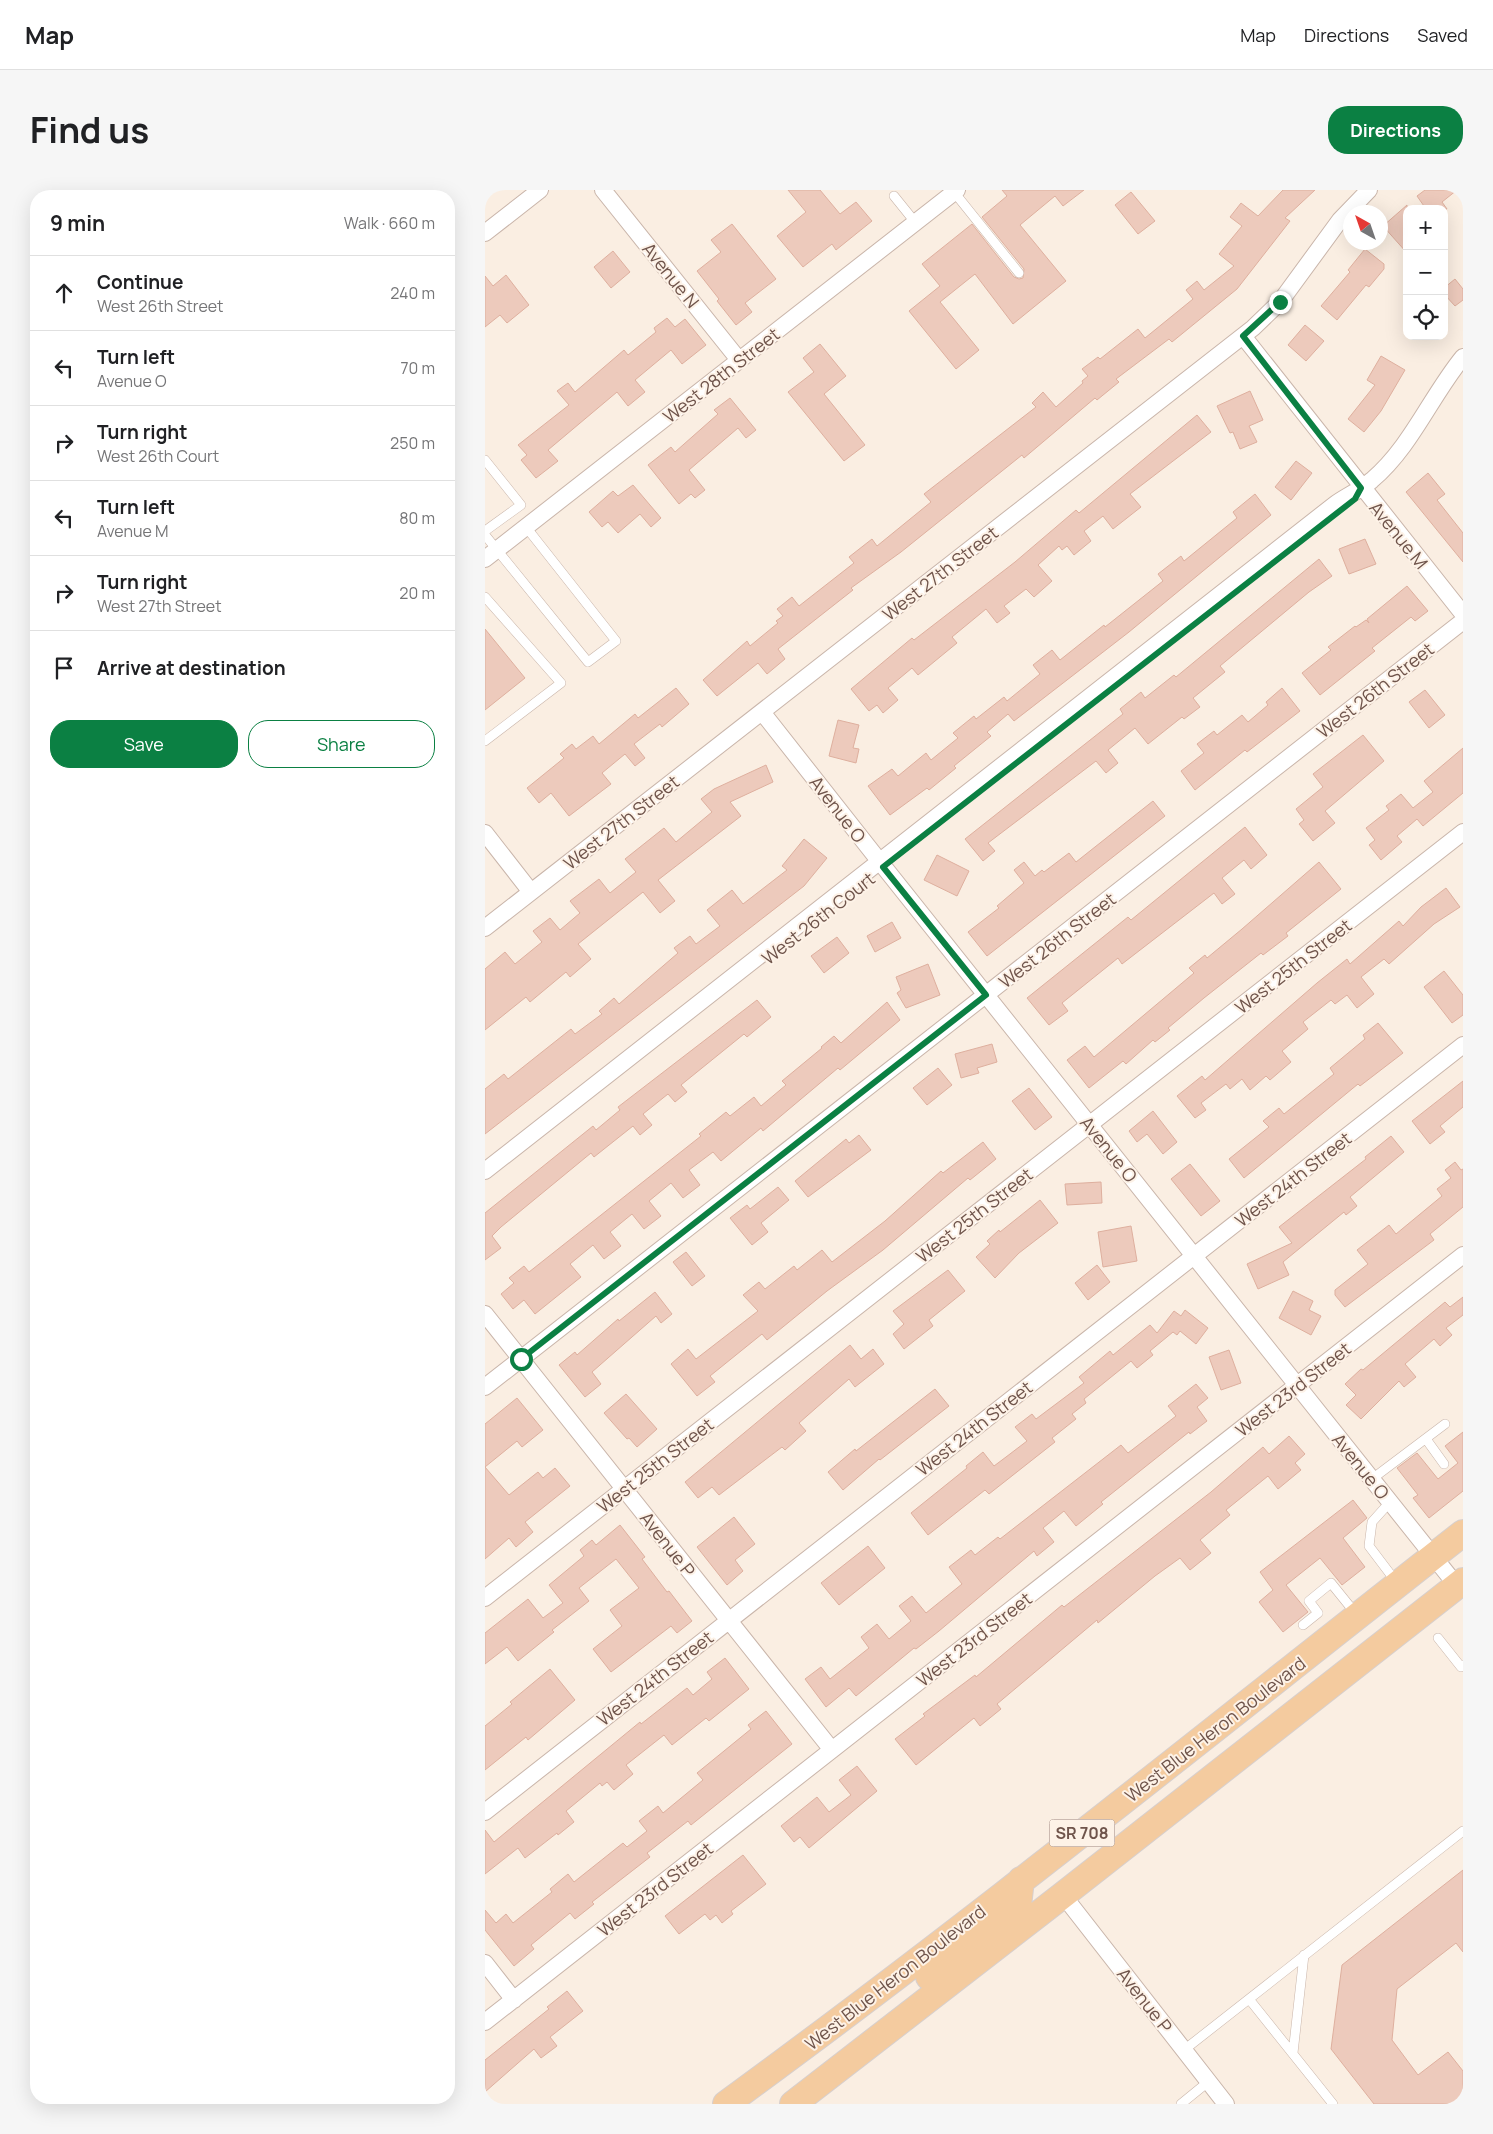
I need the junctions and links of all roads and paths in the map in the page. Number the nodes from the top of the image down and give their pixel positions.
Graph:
1 (539, 190) edge
2 (603, 190) edge
3 (1369, 190) edge
4 (955, 191) edge
5 (895, 196) dead end
6 (915, 222) junction
7 (485, 233) edge
8 (1019, 273) dead end
9 (1243, 336) junction
10 (1463, 357) edge
11 (739, 360) junction
12 (485, 460) edge
13 (1361, 488) junction
14 (521, 505) junction
15 (529, 524) junction
16 (485, 531) edge
17 (485, 536) edge
18 (491, 554) edge
19 (485, 597) edge
20 (1463, 614) edge
21 (1463, 621) edge
22 (762, 712) junction
23 (485, 741) edge
24 (1463, 832) edge
25 (485, 834) edge
26 (881, 864) junction
27 (531, 892) junction
28 (485, 928) edge
29 (986, 995) junction
30 (1463, 1045) edge
31 (1090, 1125) junction
32 (485, 1171) edge
33 (485, 1181) edge
34 (1463, 1255) edge
35 (1195, 1256) junction
36 (485, 1314) edge
37 (521, 1359) junction
38 (1297, 1386) junction
39 (485, 1387) edge
40 (1445, 1424) dead end
41 (1426, 1439) junction
42 (1443, 1464) dead end
43 (1372, 1479) junction
44 (624, 1489) junction
45 (1390, 1502) junction
46 (1463, 1533) edge
47 (1434, 1556) junction
48 (1398, 1584) junction
49 (1461, 1587) edge
50 (485, 1598) edge
51 (1358, 1616) junction
52 (729, 1620) junction
53 (1303, 1625) dead end
54 (1437, 1638) dead end
55 (1463, 1665) edge
56 (832, 1750) junction
57 (1185, 1752) junction
58 (485, 1812) edge
59 (1463, 1831) edge
60 (1021, 1880) junction
61 (1063, 1896) junction
62 (1305, 1955) junction
63 (485, 1964) edge
64 (1249, 1999) junction
65 (514, 2000) junction
66 (485, 2022) edge
67 (883, 2034) junction
68 (1184, 2050) junction
69 (1293, 2053) junction
70 (1209, 2082) junction
71 (726, 2104) edge
72 (793, 2104) edge
73 (1181, 2104) edge
74 (1226, 2104) edge
75 (1333, 2104) edge

1 - 7 street
2 - 11 street, Avenue N
3 - 9 street, West 27th Street
4 - 6 street, West 28th Street
4 - 8 lane
5 - 6 lane
6 - 11 street, West 28th Street
9 - 13 street, Avenue M
9 - 22 street, West 27th Street
10 - 13 street, West 26th Court
11 - 15 street, West 28th Street
12 - 14 lane
13 - 20 street, Avenue M
13 - 26 street, West 26th Court
14 - 15 lane
14 - 16 lane
15 - 18 street, West 28th Street
15 - 18 lane
17 - 18 lane
19 - 23 lane
21 - 29 street, West 26th Street
22 - 26 street, Avenue O
22 - 27 street, West 27th Street
24 - 31 street, West 25th Street
25 - 27 street
26 - 29 street, Avenue O
26 - 32 street, West 26th Court
26 - 33 street, West 26th Court
27 - 28 street, West 27th Street
29 - 31 street, Avenue O
29 - 37 street, West 26th Street
30 - 35 street, West 24th Street
31 - 35 street, Avenue O
31 - 44 street, West 25th Street
34 - 38 street, West 23rd Street
35 - 38 street, Avenue O
35 - 52 street, West 24th Street
36 - 37 street, Avenue P
37 - 39 street, West 26th Street
37 - 44 street, Avenue P
38 - 43 street, Avenue O
38 - 56 street, West 23rd Street
40 - 41 lane
41 - 42 lane
41 - 43 lane
43 - 45 street, Avenue O
44 - 50 street, West 25th Street
44 - 52 street, Avenue P
45 - 47 street, Avenue O
45 - 48 lane
46 - 47 main road, West Blue Heron Boulevard / SR 708
47 - 48 main road, West Blue Heron Boulevard / SR 708
47 - 49 street, Avenue O
48 - 51 main road, West Blue Heron Boulevard / SR 708
49 - 61 main road, West Blue Heron Boulevard / SR 708
51 - 53 lane
51 - 57 main road, West Blue Heron Boulevard / SR 708
52 - 56 street, Avenue P
52 - 58 street, West 24th Street
54 - 55 lane
56 - 65 street, West 23rd Street
57 - 60 main road, West Blue Heron Boulevard / SR 708
57 - 61 main road
59 - 62 lane
60 - 67 main road
60 - 71 main road, West Blue Heron Boulevard / SR 708
61 - 67 main road, West Blue Heron Boulevard / SR 708
61 - 68 street, Avenue P
62 - 64 lane
62 - 69 lane
63 - 65 street
64 - 68 lane
64 - 69 lane
65 - 66 street, West 23rd Street
67 - 72 main road, West Blue Heron Boulevard / SR 708
68 - 70 street, Avenue P
69 - 75 lane
70 - 73 lane
70 - 74 street, Avenue P

